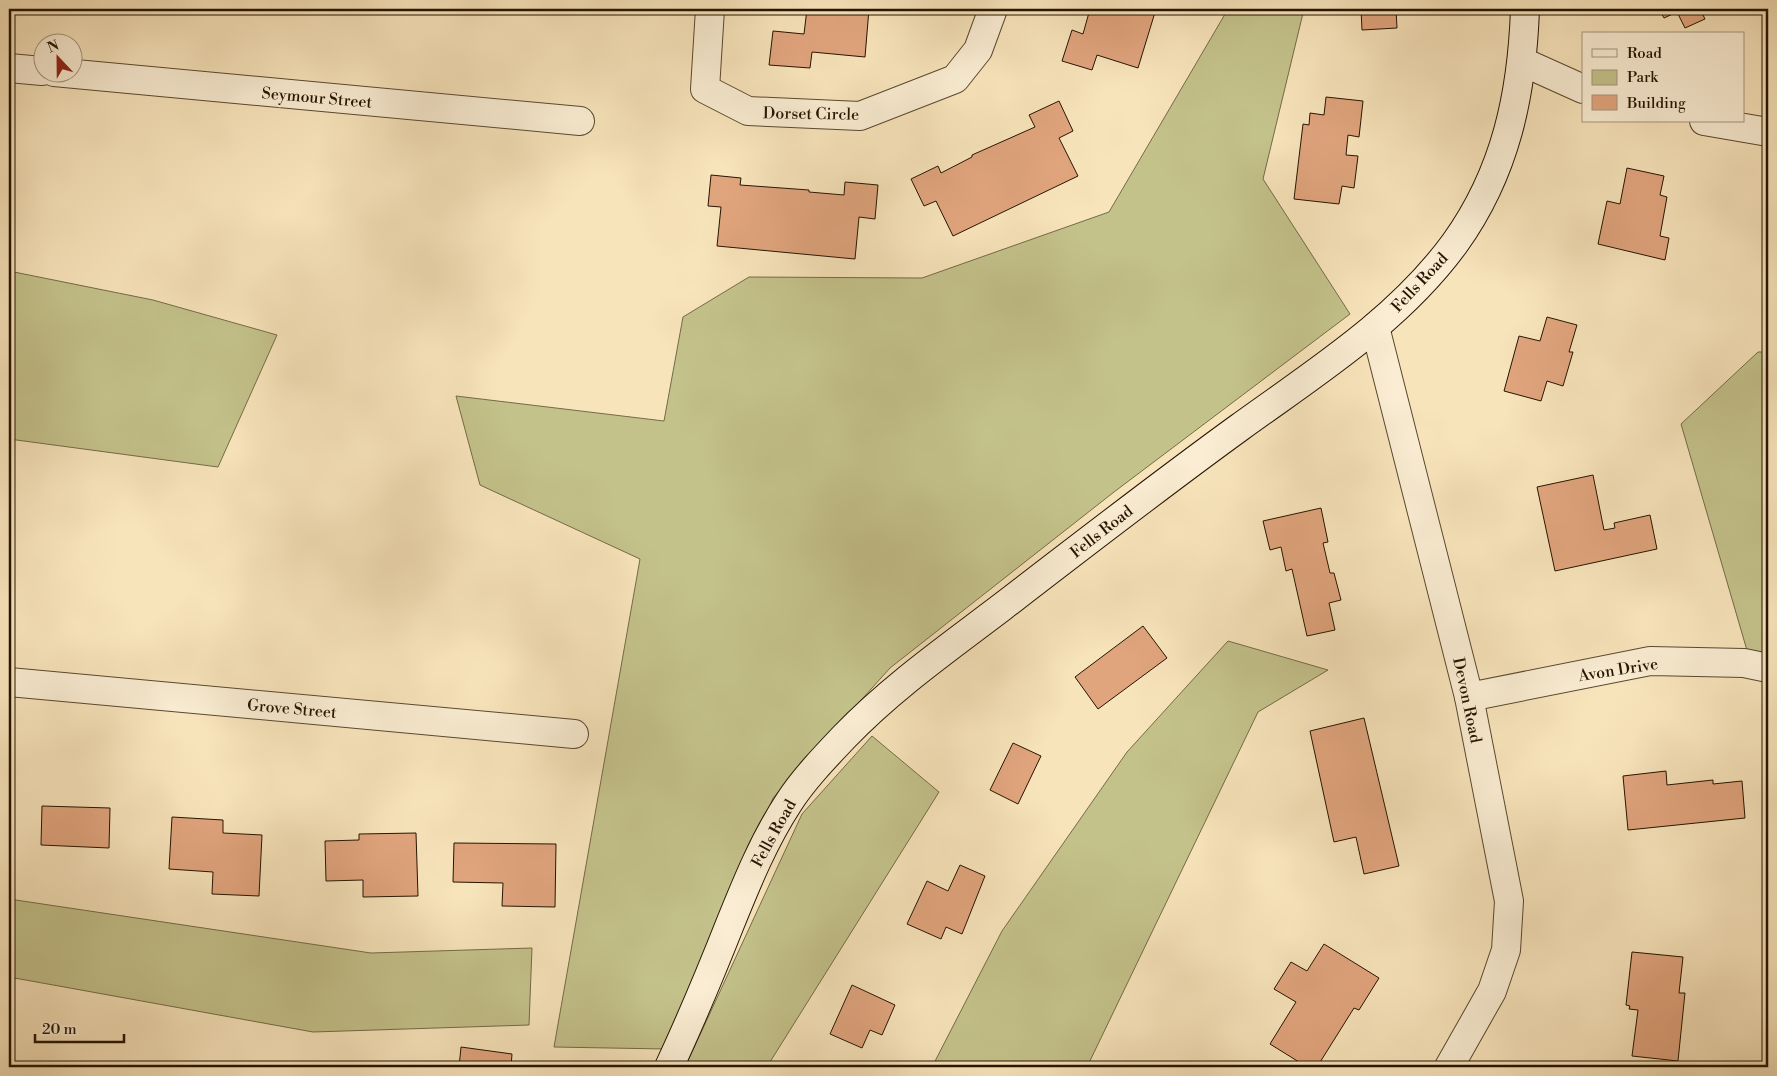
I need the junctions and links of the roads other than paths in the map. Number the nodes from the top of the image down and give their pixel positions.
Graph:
1 (710, 9) edge
2 (993, 9) edge
3 (1525, 9) edge
4 (1523, 62) junction
5 (9, 68) edge
6 (32, 71) edge
7 (82, 75) edge
8 (1582, 89) edge
9 (580, 121) dead end
10 (1710, 122) edge
11 (1768, 132) edge
12 (1374, 327) junction
13 (1768, 668) edge
14 (9, 682) edge
15 (1469, 696) junction
16 (574, 734) dead end
17 (669, 1067) edge
18 (1449, 1067) edge

1 - 2 street, Dorset Circle
3 - 4 street, Fells Road
4 - 8 street
4 - 12 street, Fells Road
5 - 6 street
7 - 9 street, Seymour Street
10 - 11 street
12 - 15 street, Devon Road
12 - 17 street, Fells Road
13 - 15 street, Avon Drive
14 - 16 street, Grove Street
15 - 18 street, Devon Road

